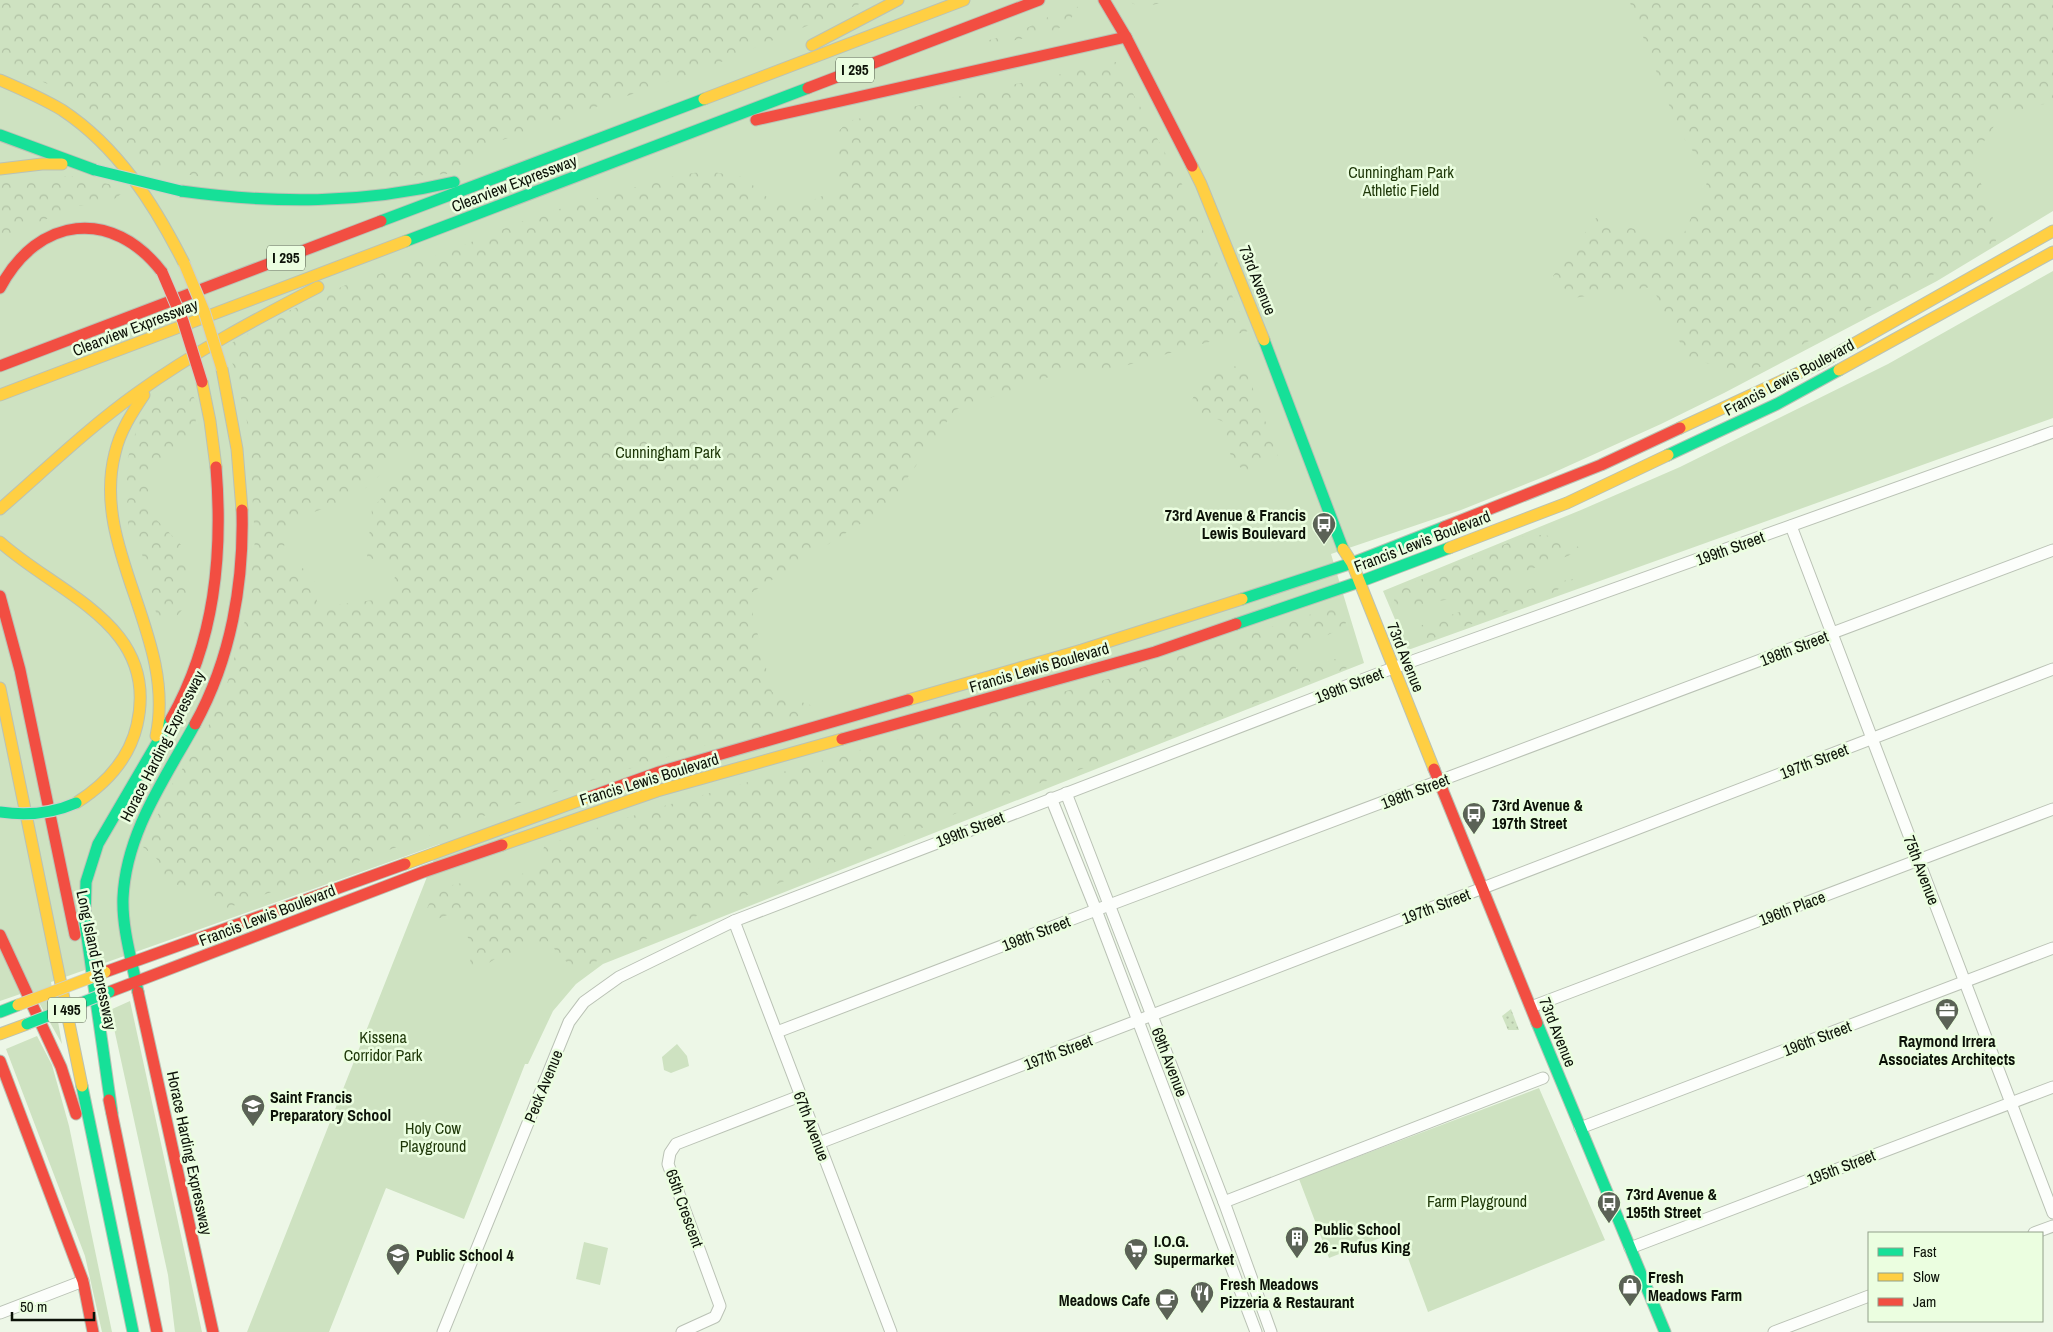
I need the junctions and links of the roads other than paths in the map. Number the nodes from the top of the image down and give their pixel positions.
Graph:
1 (898, 0) edge
2 (964, 0) edge
3 (1039, 0) edge
4 (1104, 0) edge
5 (1126, 37) junction
6 (0, 80) edge
7 (695, 102) junction
8 (0, 135) edge
9 (671, 140) junction
10 (572, 149) junction
11 (0, 169) edge
12 (95, 170) junction
13 (2053, 231) edge
14 (429, 232) junction
15 (2053, 252) edge
16 (0, 288) edge
17 (189, 358) junction
18 (0, 366) edge
19 (0, 395) edge
20 (2053, 432) edge
21 (0, 509) edge
22 (1790, 526) junction
23 (0, 542) edge
24 (2053, 550) edge
25 (1352, 563) junction
26 (1359, 582) junction
27 (0, 596) edge
28 (1832, 634) junction
29 (1393, 668) junction
30 (2053, 669) edge
31 (0, 688) edge
32 (1872, 739) junction
33 (138, 775) junction
34 (1439, 782) junction
35 (1066, 793) junction
36 (1051, 798) junction
37 (2053, 809) edge
38 (0, 812) edge
39 (1918, 860) junction
40 (1482, 889) junction
41 (1108, 905) junction
42 (1096, 910) junction
43 (734, 921) junction
44 (0, 935) edge
45 (2053, 948) edge
46 (132, 962) junction
47 (1965, 982) junction
48 (136, 983) junction
49 (1531, 1007) junction
50 (0, 1012) edge
51 (1153, 1016) junction
52 (1138, 1021) junction
53 (777, 1032) junction
54 (0, 1034) edge
55 (0, 1061) edge
56 (1543, 1078) dead end
57 (2053, 1087) edge
58 (800, 1096) junction
59 (2011, 1103) junction
60 (112, 1113) junction
61 (1580, 1128) junction
62 (819, 1143) junction
63 (1224, 1202) junction
64 (2053, 1214) edge
65 (2053, 1226) edge
66 (2037, 1232) edge
67 (1630, 1248) junction
68 (83, 1282) junction
69 (125, 1290) junction
70 (1868, 1296) edge
71 (0, 1313) edge
72 (690, 1331) edge
73 (93, 1332) edge
74 (134, 1332) edge
75 (157, 1332) edge
76 (213, 1332) edge
77 (443, 1332) edge
78 (891, 1332) edge
79 (1256, 1332) edge
80 (1271, 1332) edge
81 (1665, 1332) edge
82 (1774, 1332) edge

1 - 7 main road
2 - 7 main road, Clearview Expressway / I 295
3 - 9 main road, Clearview Expressway / I 295
4 - 5 main road, 73rd Avenue
5 - 9 main road
5 - 25 main road, 73rd Avenue
6 - 46 main road, Horace Harding Expressway, bridge
7 - 10 main road, Clearview Expressway / I 295
8 - 12 main road
9 - 14 main road, Clearview Expressway / I 295
10 - 12 main road, bridge
10 - 18 main road, Clearview Expressway / I 295
11 - 12 main road
13 - 25 main road, Francis Lewis Boulevard
14 - 17 main road
14 - 19 main road, Clearview Expressway / I 295
15 - 26 main road, Francis Lewis Boulevard
16 - 33 main road, bridge
17 - 21 main road
17 - 33 main road
20 - 22 street, 199th Street
22 - 28 street, 75th Avenue
22 - 29 street, 199th Street
23 - 38 main road, bridge
24 - 28 street, 198th Street
25 - 26 main road, 73rd Avenue
25 - 46 main road, Francis Lewis Boulevard
26 - 29 main road, 73rd Avenue
26 - 48 main road, Francis Lewis Boulevard
27 - 60 main road, Long Island Expressway / I 495
28 - 32 street, 75th Avenue
28 - 34 street, 198th Street
29 - 34 main road, 73rd Avenue
29 - 35 street, 199th Street
30 - 32 street, 197th Street
31 - 69 main road, I 495
32 - 39 street, 75th Avenue
32 - 40 street, 197th Street
33 - 60 main road
34 - 40 main road, 73rd Avenue
34 - 41 street, 198th Street
35 - 36 street, 199th Street
35 - 41 street, 69th Avenue
36 - 42 street, 69th Avenue
36 - 43 street, 199th Street
37 - 39 street, 196th Place
39 - 47 street, 75th Avenue
39 - 49 street, 196th Place
40 - 49 main road, 73rd Avenue
40 - 51 street, 197th Street
41 - 42 street, 198th Street
41 - 51 street, 69th Avenue
42 - 52 street, 69th Avenue
42 - 53 street, 198th Street
43 - 53 street, 67th Avenue
43 - 77 street, Peck Avenue
44 - 69 main road
45 - 47 street, 196th Street
46 - 48 main road, Horace Harding Expressway
46 - 50 main road, Francis Lewis Boulevard, bridge
47 - 59 street, 75th Avenue
47 - 61 street, 196th Street
48 - 54 main road, Francis Lewis Boulevard, bridge
48 - 76 main road, Horace Harding Expressway
49 - 61 main road, 73rd Avenue
51 - 52 street, 197th Street
51 - 63 street, 69th Avenue
52 - 62 street, 197th Street
52 - 79 street, 69th Avenue
53 - 58 street, 67th Avenue
55 - 68 main road
56 - 63 street
57 - 59 street, 195th Street
58 - 62 street, 67th Avenue
58 - 72 street, 65th Crescent
59 - 64 street, 75th Avenue
59 - 67 street, 195th Street
60 - 75 main road, Long Island Expressway / I 495
61 - 67 main road, 73rd Avenue
62 - 78 street, 67th Avenue
63 - 80 street, 69th Avenue
65 - 66 street
67 - 81 main road, 73rd Avenue
68 - 71 street
68 - 73 main road
69 - 74 main road, I 495
70 - 82 street

